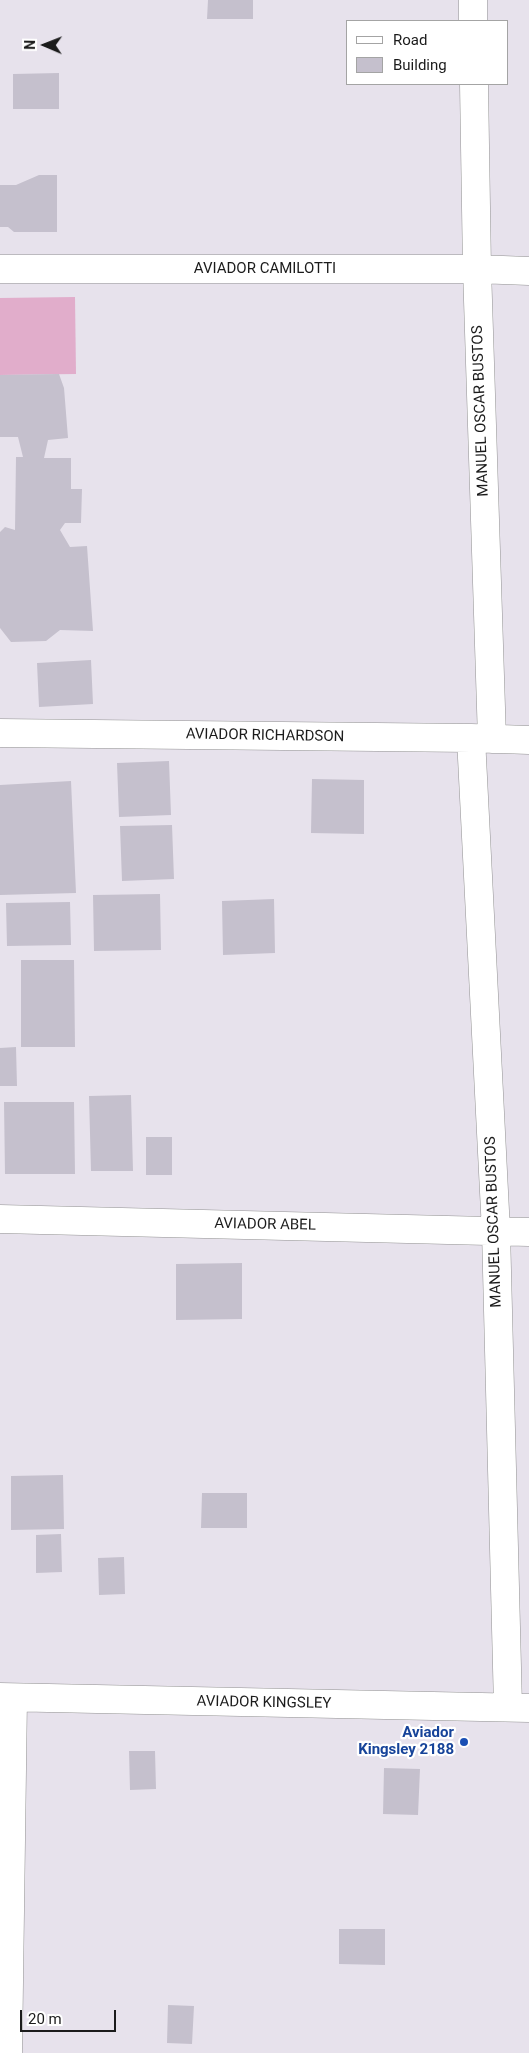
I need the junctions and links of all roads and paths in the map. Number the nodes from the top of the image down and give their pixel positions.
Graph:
1 (472, 0) edge
2 (473, 20) edge
3 (474, 85) edge
4 (0, 269) edge
5 (477, 269) junction
6 (529, 271) edge
7 (0, 733) edge
8 (481, 738) junction
9 (529, 740) edge
10 (0, 1219) edge
11 (496, 1231) junction
12 (529, 1232) edge
13 (7, 1697) edge
14 (518, 1707) edge
15 (8, 2053) edge

1 - 2 street
3 - 5 street, MANUEL OSCAR BUSTOS
4 - 5 street, AVIADOR CAMILOTTI
5 - 6 street, AVIADOR CAMILOTTI
5 - 8 street, MANUEL OSCAR BUSTOS
7 - 8 street, AVIADOR RICHARDSON
8 - 9 street, AVIADOR RICHARDSON
8 - 11 street, MANUEL OSCAR BUSTOS
10 - 11 street, AVIADOR ABEL
11 - 12 street, AVIADOR ABEL
11 - 14 street, MANUEL OSCAR BUSTOS
13 - 14 street, AVIADOR KINGSLEY
13 - 15 street

